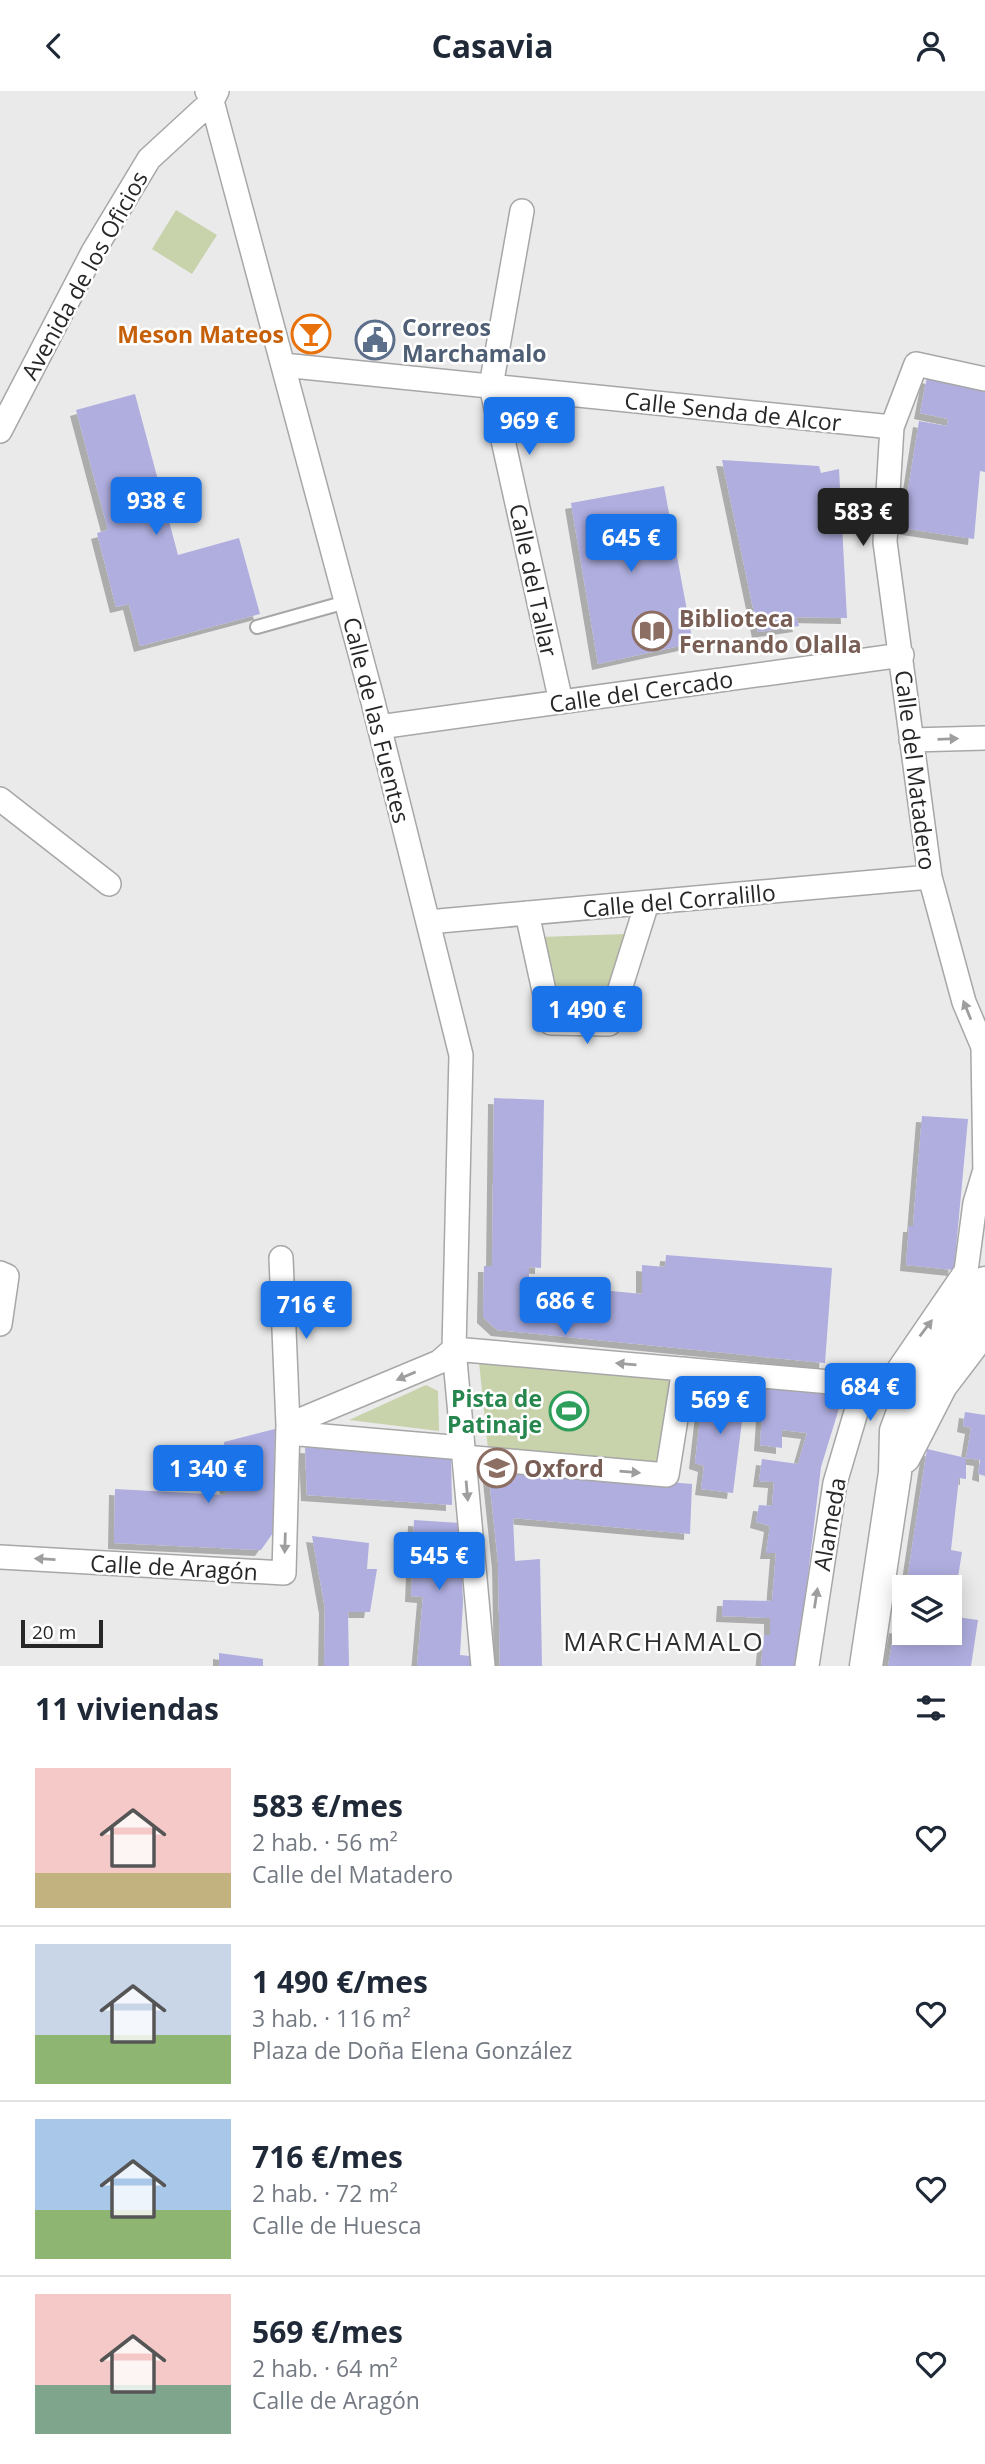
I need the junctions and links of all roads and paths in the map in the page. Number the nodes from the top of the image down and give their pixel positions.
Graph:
1 (212, 94) edge
2 (522, 211) dead end
3 (283, 365) junction
4 (985, 379) edge
5 (491, 386) junction
6 (891, 427) junction
7 (0, 431) edge
8 (346, 602) junction
9 (257, 627) dead end
10 (902, 655) junction
11 (561, 702) junction
12 (379, 727) junction
13 (985, 738) edge
14 (911, 740) junction
15 (0, 799) edge
16 (930, 877) junction
17 (109, 884) dead end
18 (647, 903) junction
19 (527, 913) junction
20 (428, 922) junction
21 (985, 1174) edge
22 (281, 1258) dead end
23 (3, 1275) edge
24 (985, 1283) edge
25 (985, 1303) edge
26 (0, 1324) edge
27 (985, 1327) edge
28 (454, 1349) junction
29 (684, 1369) junction
30 (864, 1385) junction
31 (921, 1389) junction
32 (288, 1429) junction
33 (463, 1452) junction
34 (0, 1557) edge
35 (482, 1666) edge
36 (807, 1666) edge
37 (866, 1666) edge

1 - 3 street, Calle de las Fuentes
1 - 7 street, Avenida de los Oficios
2 - 5 street, Calle del Tallar
3 - 5 street, Calle Senda de Alcor
3 - 8 street, Calle de las Fuentes
4 - 6 street, Calle del Matadero
5 - 6 street, Calle Senda de Alcor
5 - 11 street, Calle del Tallar
6 - 10 street, Calle del Matadero
8 - 9 lane
8 - 12 street, Calle de las Fuentes
10 - 11 street, Calle del Cercado
10 - 14 street, Calle del Matadero
11 - 12 street, Calle del Cercado
12 - 20 street, Calle de las Fuentes
14 -> 13 street
14 - 16 street, Calle del Matadero
15 - 17 street
16 - 18 street, Calle del Corralillo
21 -> 16 street, Calle del Matadero
18 - 19 street, Calle del Corralillo
18 - 19 street
19 - 20 street, Calle del Corralillo
20 - 28 street, Calle de las Fuentes
31 -> 21 street, Calle del Matadero
22 - 32 street
23 - 26 street
24 - 31 main road
25 - 31 main road
27 - 31 main road
29 -> 28 street
28 -> 32 street
28 - 33 street, Calle de las Fuentes
29 - 30 street
33 -> 29 street
30 - 31 street
36 -> 30 street, Alameda
31 - 37 main road
32 - 33 street
32 -> 34 street, Calle de Aragón
33 -> 35 street, Calle de las Fuentes

